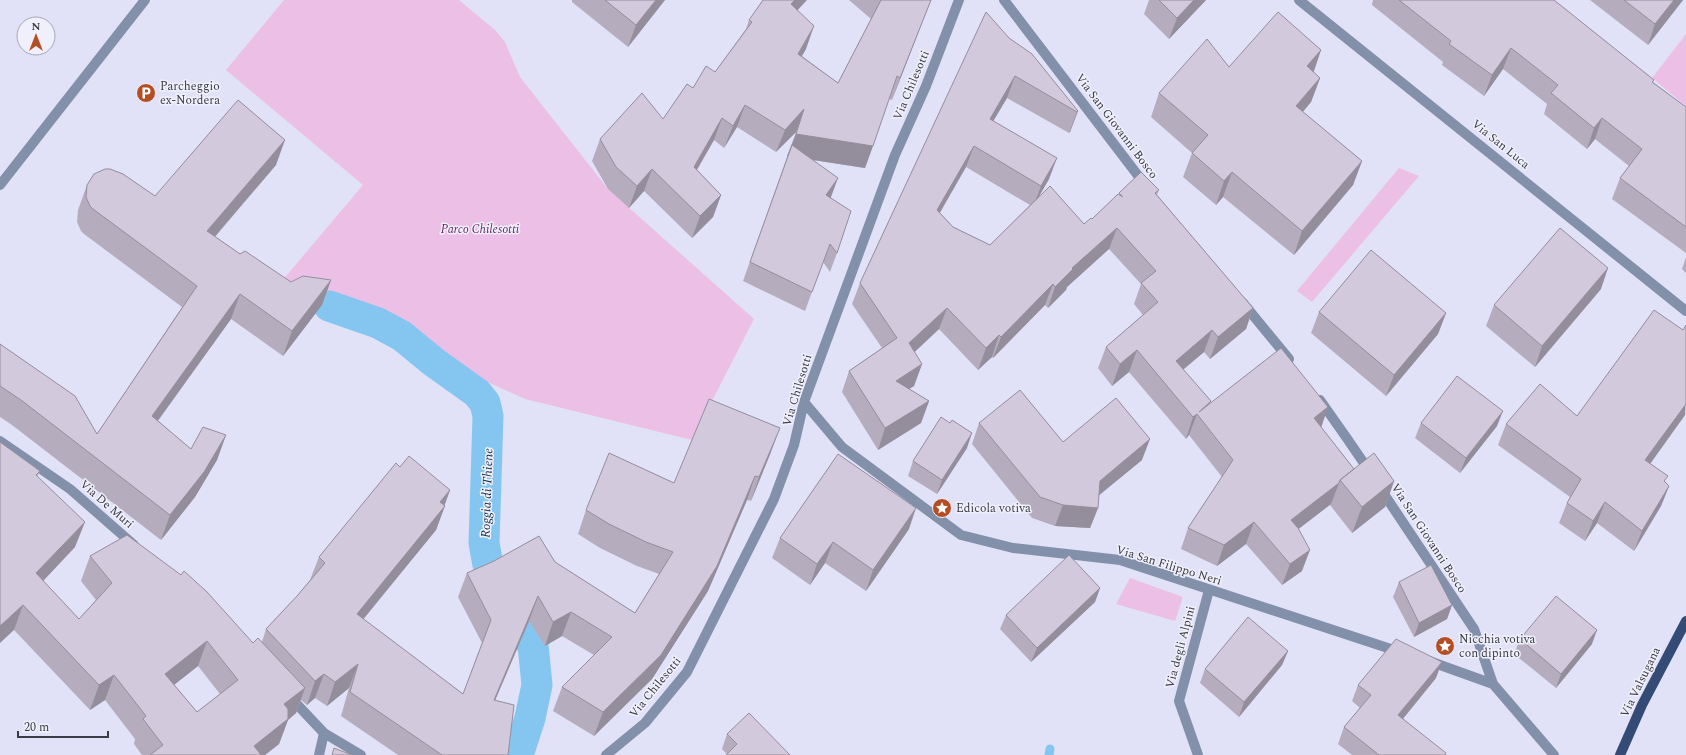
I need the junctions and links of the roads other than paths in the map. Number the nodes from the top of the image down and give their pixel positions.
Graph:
1 (145, 0) edge
2 (959, 0) edge
3 (1004, 0) edge
4 (1299, 0) edge
5 (0, 184) edge
6 (1152, 193) edge
7 (1237, 296) edge
8 (1686, 311) edge
9 (1296, 368) edge
10 (1314, 393) edge
11 (804, 402) junction
12 (0, 441) edge
13 (139, 550) edge
14 (1209, 590) junction
15 (1686, 620) edge
16 (1493, 684) junction
17 (285, 691) edge
18 (324, 733) junction
19 (319, 755) edge
20 (361, 755) edge
21 (606, 755) edge
22 (1198, 755) edge
23 (1554, 755) edge
24 (1620, 755) edge

1 - 5 street
2 - 11 street, Via Chilesotti
3 - 6 street, Via San Giovanni Bosco
4 - 8 street, Via San Luca
7 - 9 street
10 - 16 street, Via San Giovanni Bosco
11 - 14 street, Via San Filippo Neri
11 - 21 street, Via Chilesotti
12 - 13 street, Via De Muri
14 - 16 street, Via San Filippo Neri
14 - 22 street, Via degli Alpini
15 - 24 main road, Via Valsugana
16 - 23 street, Via San Giovanni Bosco
17 - 18 street
18 - 19 street
18 - 20 street

